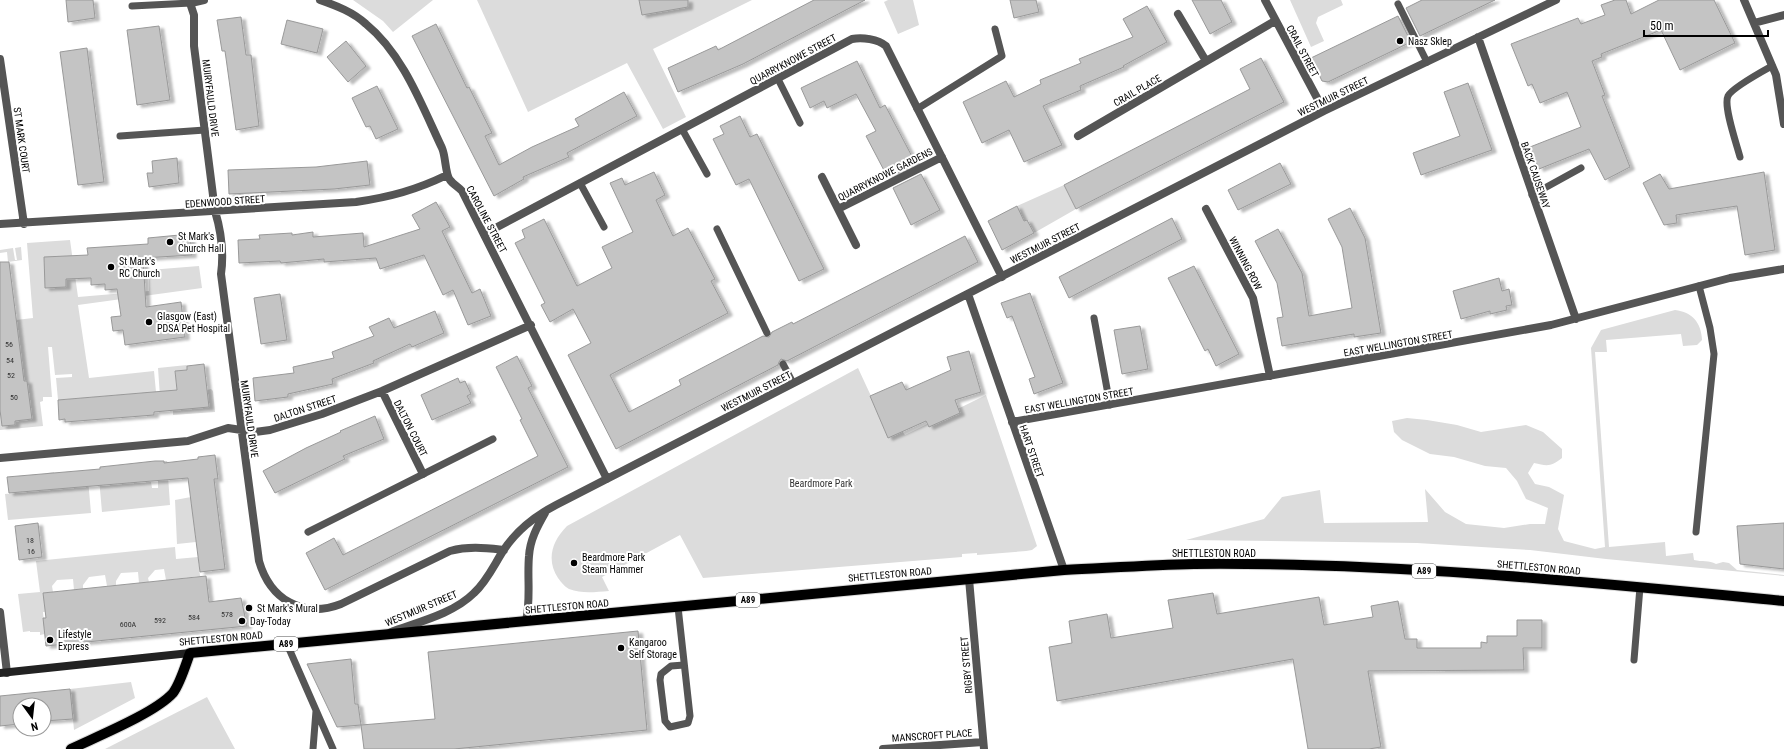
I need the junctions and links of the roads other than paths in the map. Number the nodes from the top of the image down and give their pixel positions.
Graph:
1 (204, 0) edge
2 (320, 0) edge
3 (1265, 0) edge
4 (1556, 0) edge
5 (1744, 0) edge
6 (190, 1) edge
7 (1398, 4) dead end
8 (132, 6) dead end
9 (1178, 14) dead end
10 (1784, 14) edge
11 (1275, 21) junction
12 (1754, 23) junction
13 (995, 29) dead end
14 (1478, 37) junction
15 (0, 59) edge
16 (1206, 60) junction
17 (1427, 62) junction
18 (1772, 66) junction
19 (778, 78) junction
20 (917, 109) junction
21 (1324, 111) junction
22 (800, 123) dead end
23 (1784, 124) edge
24 (682, 129) junction
25 (205, 130) junction
26 (120, 136) dead end
27 (1078, 136) dead end
28 (942, 157) junction
29 (1740, 157) dead end
30 (1581, 168) dead end
31 (707, 174) dead end
32 (447, 175) junction
33 (822, 177) dead end
34 (580, 183) junction
35 (1532, 195) junction
36 (838, 209) junction
37 (1206, 209) dead end
38 (215, 211) junction
39 (0, 224) edge
40 (24, 224) junction
41 (604, 227) dead end
42 (717, 229) dead end
43 (484, 234) junction
44 (856, 245) dead end
45 (1784, 269) edge
46 (1002, 277) junction
47 (1699, 286) junction
48 (968, 294) junction
49 (1094, 318) dead end
50 (1576, 319) junction
51 (531, 325) junction
52 (767, 334) dead end
53 (783, 364) dead end
54 (1270, 376) junction
55 (793, 384) junction
56 (382, 391) junction
57 (1110, 405) junction
58 (1012, 422) junction
59 (242, 429) junction
60 (493, 439) dead end
61 (0, 458) edge
62 (423, 474) junction
63 (607, 479) junction
64 (546, 510) junction
65 (308, 532) dead end
66 (1696, 532) dead end
67 (504, 550) junction
68 (1064, 570) junction
69 (969, 579) junction
70 (1640, 587) junction
71 (1784, 601) edge
72 (678, 607) junction
73 (0, 612) edge
74 (526, 621) junction
75 (383, 635) junction
76 (287, 644) junction
77 (190, 653) junction
78 (1634, 660) dead end
79 (684, 665) dead end
80 (4, 673) edge
81 (316, 708) junction
82 (983, 745) edge
83 (72, 749) edge
84 (313, 749) edge
85 (334, 749) edge
86 (883, 749) edge

1 - 6 street
2 - 32 street
3 - 11 street, CRAIL STREET
4 - 14 street, WESTMUIR STREET
5 - 12 street
6 - 8 lane
6 - 25 street, MUIRYFAULD DRIVE
7 - 17 lane
9 - 16 street
10 - 12 street
11 - 16 street, CRAIL PLACE
11 - 21 street, CRAIL STREET
12 - 18 street
13 - 20 lane
14 - 17 street, WESTMUIR STREET
14 - 35 street, BACK CAUSEWAY
15 - 40 street, ST MARK COURT
16 - 27 street, CRAIL PLACE
17 - 21 street, WESTMUIR STREET
18 - 23 street
18 - 29 lane
19 - 20 street, QUARRYKNOWE STREET
19 - 22 lane
19 - 24 street, QUARRYKNOWE STREET
20 - 28 street, QUARRYKNOWE STREET
21 - 46 street, WESTMUIR STREET
24 - 31 lane
24 - 34 street, QUARRYKNOWE STREET
25 - 26 lane
25 - 38 street, MUIRYFAULD DRIVE
28 - 36 street, QUARRYKNOWE GARDENS
28 - 46 street, QUARRYKNOWE STREET
30 - 35 lane
32 - 38 street, EDENWOOD STREET
32 - 43 street, CAROLINE STREET
33 - 36 street, QUARRYKNOWE GARDENS
34 - 41 lane
34 - 43 street, QUARRYKNOWE STREET
35 - 50 street, BACK CAUSEWAY
36 - 44 street, QUARRYKNOWE GARDENS
37 - 54 street, WINNING ROW
38 - 40 street, EDENWOOD STREET
38 - 59 street, MUIRYFAULD DRIVE
39 - 40 street, EDENWOOD STREET
42 - 52 lane
43 - 51 street, CAROLINE STREET
45 - 47 street, EAST WELLINGTON STREET
46 - 48 street, WESTMUIR STREET
47 - 50 street, EAST WELLINGTON STREET
47 - 66 lane
48 - 55 street, WESTMUIR STREET
48 - 58 street, HART STREET
49 - 57 lane
50 - 54 street, EAST WELLINGTON STREET
51 - 56 street, DALTON STREET
51 - 63 street, CAROLINE STREET
53 - 55 lane
54 - 57 street, EAST WELLINGTON STREET
55 - 63 street, WESTMUIR STREET
56 - 59 street, DALTON STREET
56 - 62 street, DALTON COURT
57 - 58 street, EAST WELLINGTON STREET
58 - 68 street, HART STREET
59 - 61 street, DALTON STREET
59 - 67 street, MUIRYFAULD DRIVE
60 - 62 lane
62 - 65 lane
63 - 64 street, WESTMUIR STREET
64 - 67 street, WESTMUIR STREET
64 - 74 street
67 - 75 street, WESTMUIR STREET
68 - 69 main road, SHETTLESTON ROAD / A89
68 - 70 main road, SHETTLESTON ROAD / A89
69 - 72 main road, SHETTLESTON ROAD / A89
69 - 82 street, RIGBY STREET
70 - 71 main road, SHETTLESTON ROAD / A89
70 - 78 lane
72 - 74 main road, SHETTLESTON ROAD / A89
72 - 79 lane
73 - 80 street
74 - 75 main road, SHETTLESTON ROAD / A89
75 - 76 main road, SHETTLESTON ROAD / A89
76 - 77 main road, SHETTLESTON ROAD / A89
76 - 81 lane
77 - 80 street, SHETTLESTON ROAD
77 - 83 main road
81 - 84 lane
81 - 85 lane
82 - 86 street, MANSCROFT PLACE

